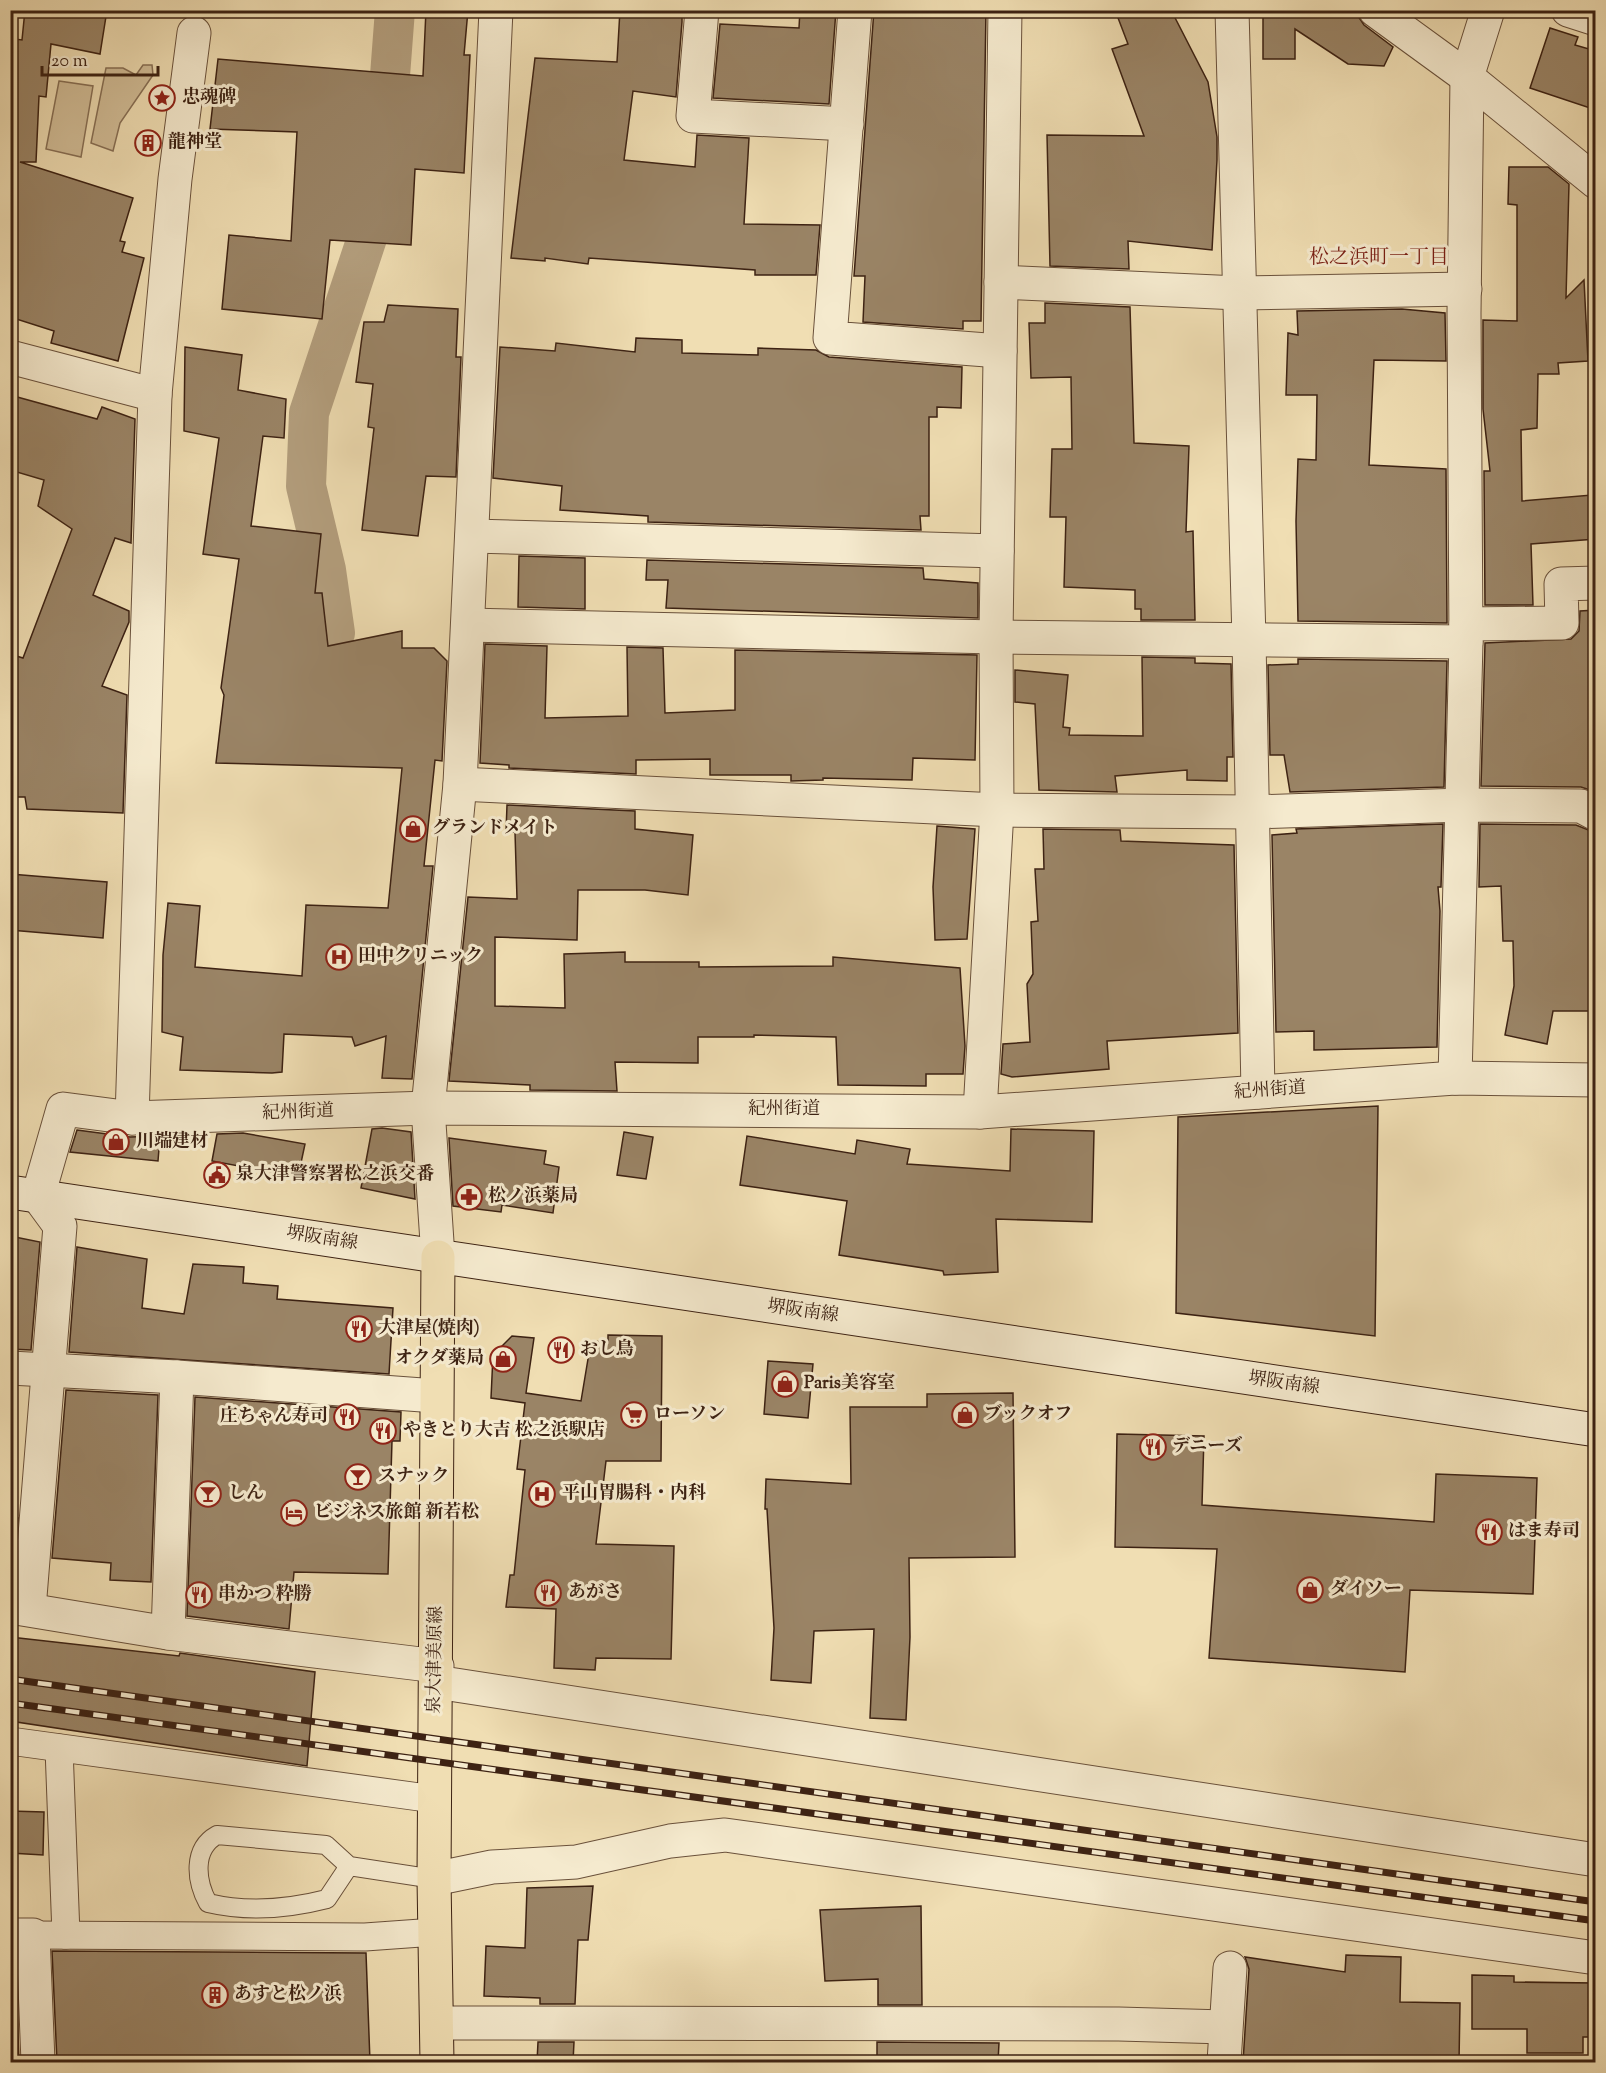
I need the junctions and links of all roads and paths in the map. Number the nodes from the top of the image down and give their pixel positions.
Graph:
1 (496, 10) edge
2 (702, 10) edge
3 (855, 10) edge
4 (1005, 10) edge
5 (1232, 10) edge
6 (1374, 10) edge
7 (1488, 10) edge
8 (1568, 10) edge
9 (1596, 19) edge
10 (194, 33) dead end
11 (1467, 77) junction
12 (847, 124) junction
13 (1596, 182) edge
14 (1001, 282) junction
15 (1465, 289) junction
16 (1238, 293) junction
17 (1000, 351) junction
18 (10, 357) edge
19 (155, 394) junction
20 (472, 536) junction
21 (997, 551) junction
22 (1596, 584) edge
23 (468, 625) junction
24 (1466, 633) junction
25 (996, 637) junction
26 (1249, 640) junction
27 (460, 784) junction
28 (1462, 805) junction
29 (997, 810) junction
30 (1252, 812) junction
31 (1596, 814) edge
32 (1455, 1078) junction
33 (1596, 1080) edge
34 (1258, 1092) junction
35 (428, 1108) junction
36 (980, 1112) junction
37 (132, 1118) junction
38 (24, 1194) edge
39 (438, 1257) junction
40 (10, 1368) edge
41 (47, 1369) junction
42 (177, 1377) junction
43 (436, 1396) junction
44 (1596, 1430) edge
45 (20, 1608) edge
46 (168, 1633) junction
47 (437, 1674) junction
48 (10, 1741) edge
49 (59, 1748) junction
50 (434, 1799) junction
51 (1596, 1860) edge
52 (349, 1866) junction
53 (434, 1879) junction
54 (435, 1932) junction
55 (22, 1935) edge
56 (66, 1935) junction
57 (1596, 1958) edge
58 (1230, 1968) dead end
59 (437, 2023) junction
60 (1225, 2027) junction
61 (38, 2062) edge
62 (437, 2062) edge
63 (1224, 2062) edge

1 - 20 street
2 - 12 street
3 - 12 street
4 - 14 street
5 - 16 street
6 - 11 street
7 - 11 street
8 - 9 street
10 - 19 street
11 - 13 street
11 - 15 street
12 - 17 street
14 - 16 street
14 - 17 street
15 - 16 street
15 - 24 street
16 - 26 street
17 - 21 street
18 - 19 street
19 - 37 street
20 - 21 street
20 - 23 street
21 - 25 street
22 - 24 street
23 - 25 street
23 - 27 street
24 - 26 street
24 - 28 street
25 - 26 street
25 - 29 street
26 - 30 street
27 - 29 street
27 - 35 street
28 - 30 street
28 - 31 street
28 - 32 street
29 - 30 street
29 - 36 street
30 - 34 street
32 - 33 street, 紀州街道
32 - 34 street, 紀州街道
34 - 36 street, 紀州街道
35 - 36 street, 紀州街道
35 - 37 street, 紀州街道
35 - 39 street
37 - 38 street, 紀州街道
38 - 39 street, 堺阪南線
38 - 41 street
39 - 43 main road, 泉大津美原線
39 - 44 street, 堺阪南線
40 - 41 street
41 - 42 street
41 - 45 street
42 - 43 street
42 - 46 street
43 - 47 main road, 泉大津美原線
45 - 46 street
46 - 47 street
47 - 50 main road, 泉大津美原線
47 - 51 street
48 - 49 street
49 - 50 street
49 - 56 street
50 - 53 main road, 泉大津美原線
52 - 52 lane
52 - 53 lane
53 - 54 main road, 泉大津美原線
53 - 57 street
54 - 56 street
54 - 59 main road, 泉大津美原線
55 - 56 street
55 - 61 street
58 - 60 street
59 - 60 street
59 - 62 main road, 泉大津美原線
60 - 63 street

